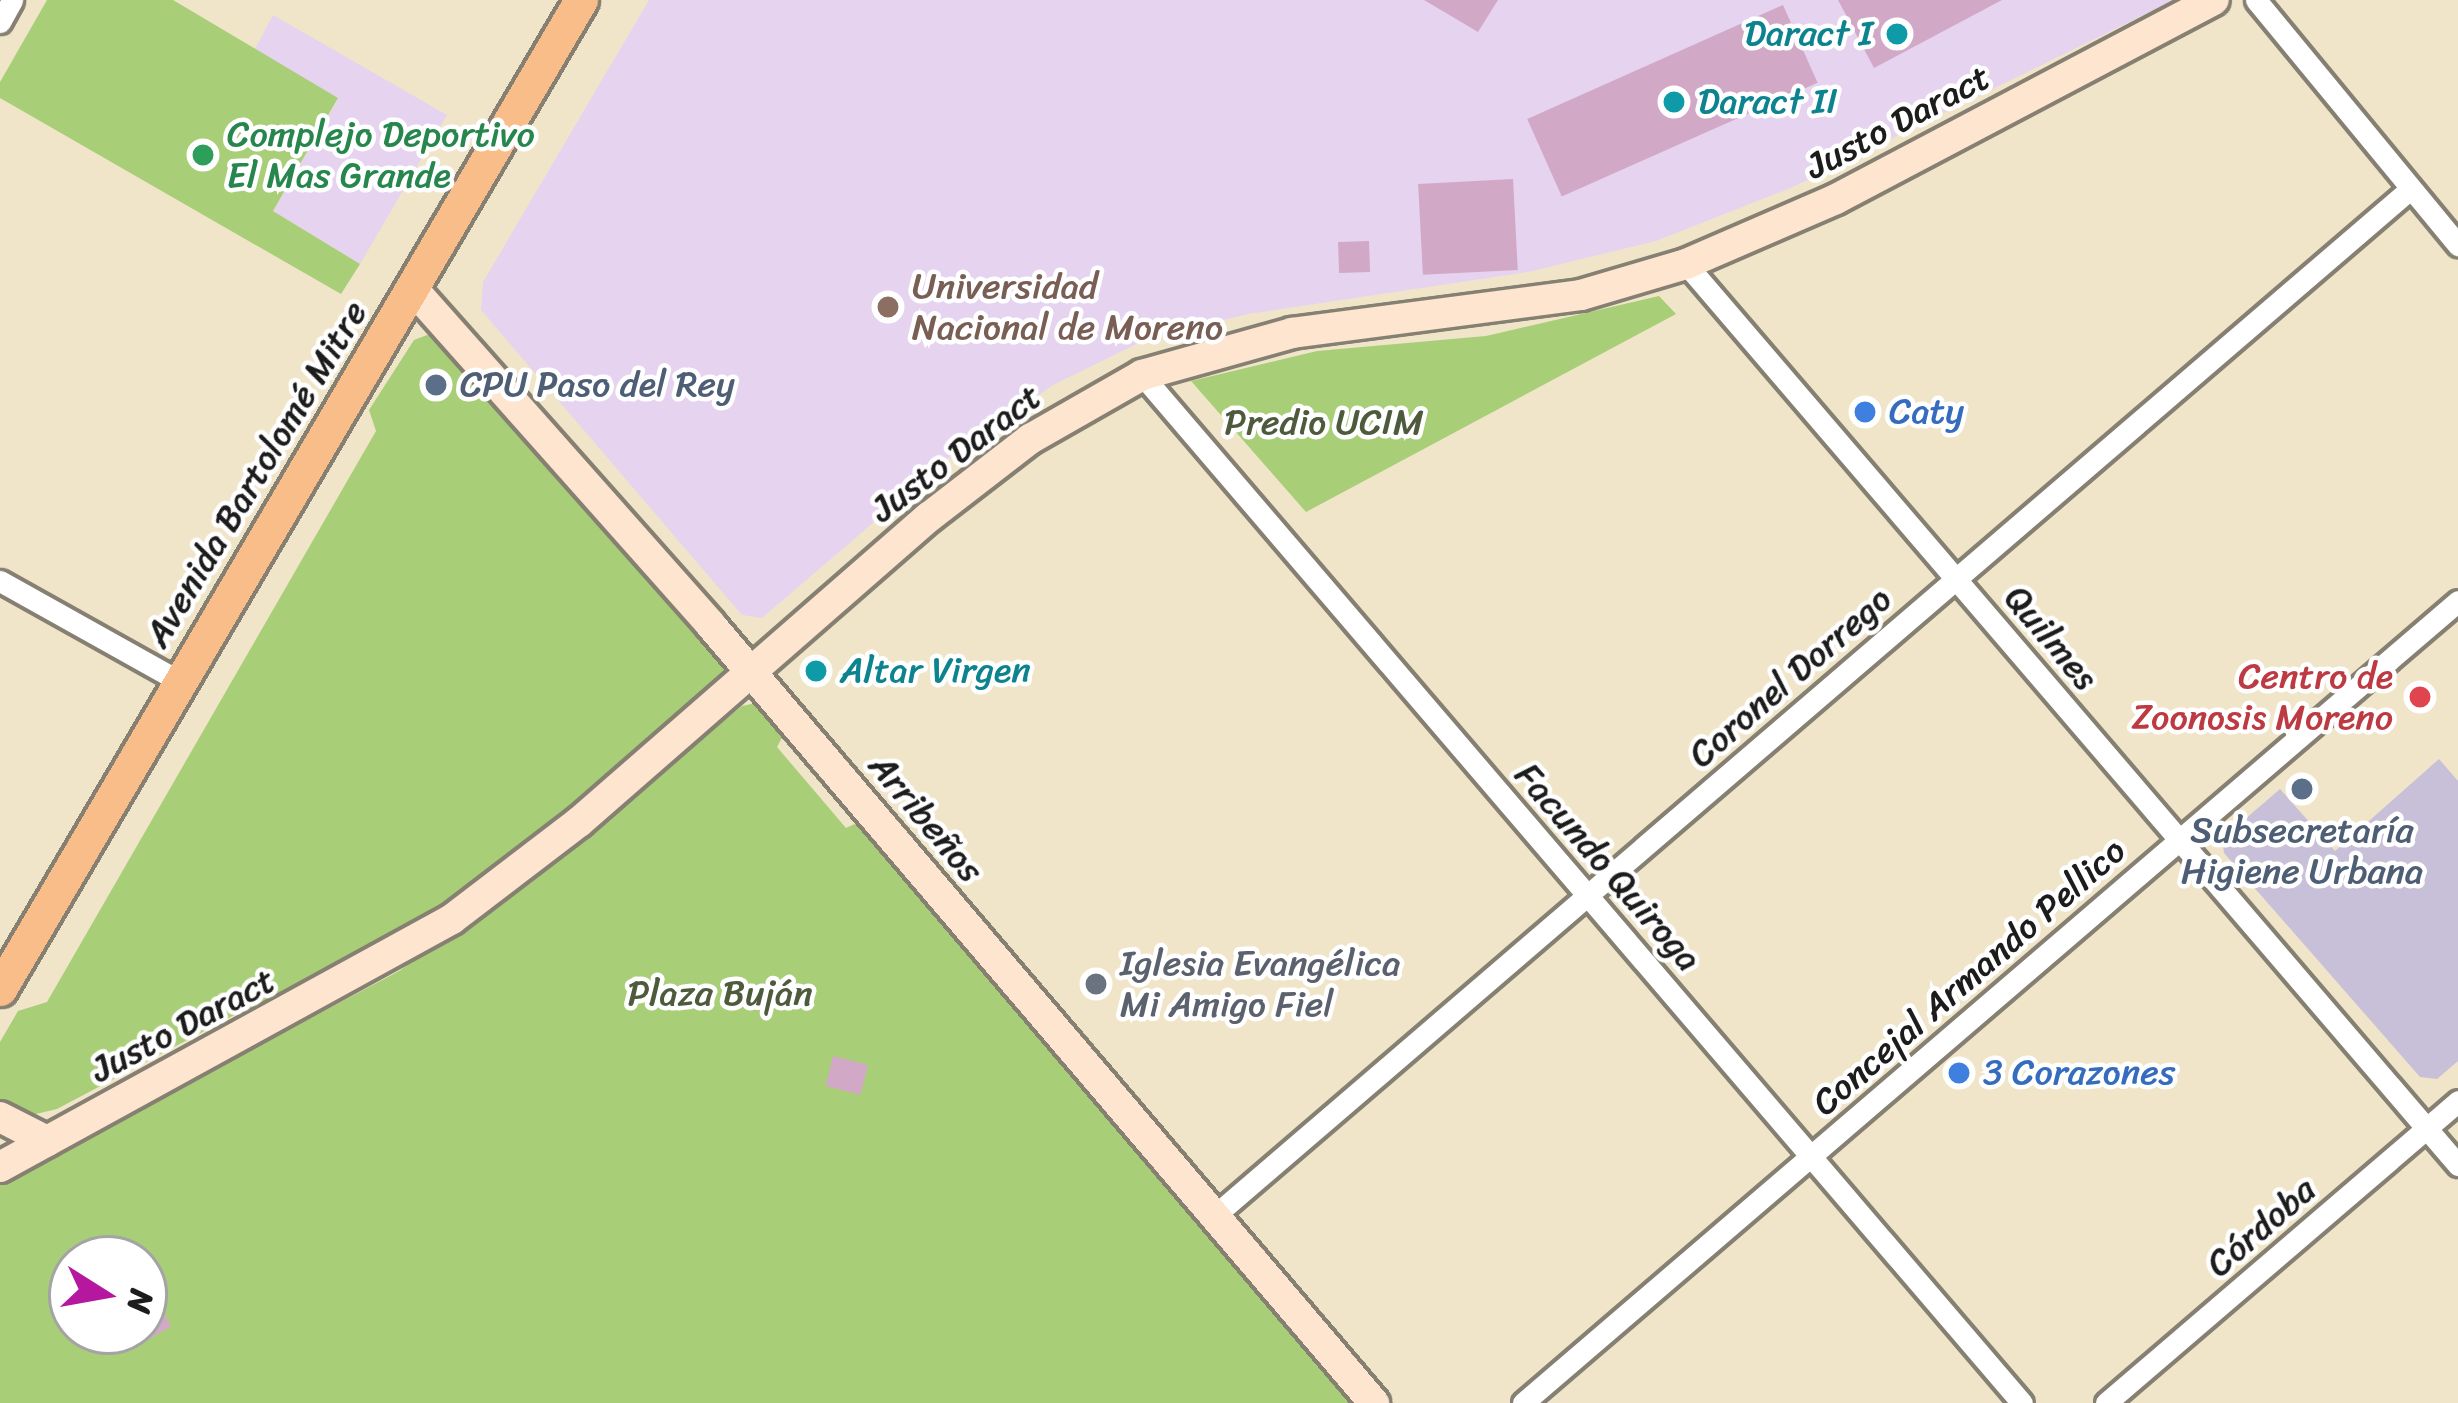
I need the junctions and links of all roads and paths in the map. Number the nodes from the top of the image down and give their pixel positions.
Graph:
1 (12, 0) edge
2 (581, 0) edge
3 (2213, 0) edge
4 (2256, 0) edge
5 (0, 22) edge
6 (2410, 189) junction
7 (2458, 245) edge
8 (1686, 264) junction
9 (412, 288) junction
10 (1142, 375) junction
11 (1957, 578) junction
12 (0, 581) edge
13 (2458, 601) edge
14 (750, 670) junction
15 (177, 680) junction
16 (2180, 839) junction
17 (1589, 894) junction
18 (0, 989) edge
19 (2458, 1101) edge
20 (0, 1117) edge
21 (2426, 1128) junction
22 (47, 1141) junction
23 (1811, 1156) junction
24 (0, 1166) edge
25 (2458, 1166) edge
26 (1214, 1216) junction
27 (1374, 1403) edge
28 (1523, 1403) edge
29 (2022, 1403) edge
30 (2106, 1403) edge

1 - 5 street
2 - 9 main road, Avenida Bartolomé Mitre
3 - 8 street, Justo Daract
4 - 6 street
6 - 7 street
6 - 11 street, Coronel Dorrego
8 - 10 street, Justo Daract
8 - 11 street, Quilmes
9 - 14 street, Arribeños
9 - 15 main road, Avenida Bartolomé Mitre
10 - 14 street, Justo Daract
10 - 17 street, Facundo Quiroga
11 - 16 street, Quilmes
11 - 17 street, Coronel Dorrego
12 - 15 street
13 - 16 street, Concejal Armando Pellico
14 - 22 street, Justo Daract
14 - 26 street, Arribeños
15 - 18 main road, Avenida Bartolomé Mitre
16 - 21 street, Quilmes
16 - 23 street, Concejal Armando Pellico
17 - 23 street, Facundo Quiroga
17 - 26 street, Coronel Dorrego
19 - 21 street, Córdoba
20 - 22 street
21 - 25 street, Quilmes
21 - 30 street, Córdoba
22 - 24 street, Justo Daract
23 - 28 street, Concejal Armando Pellico
23 - 29 street, Facundo Quiroga
26 - 27 street, Arribeños

